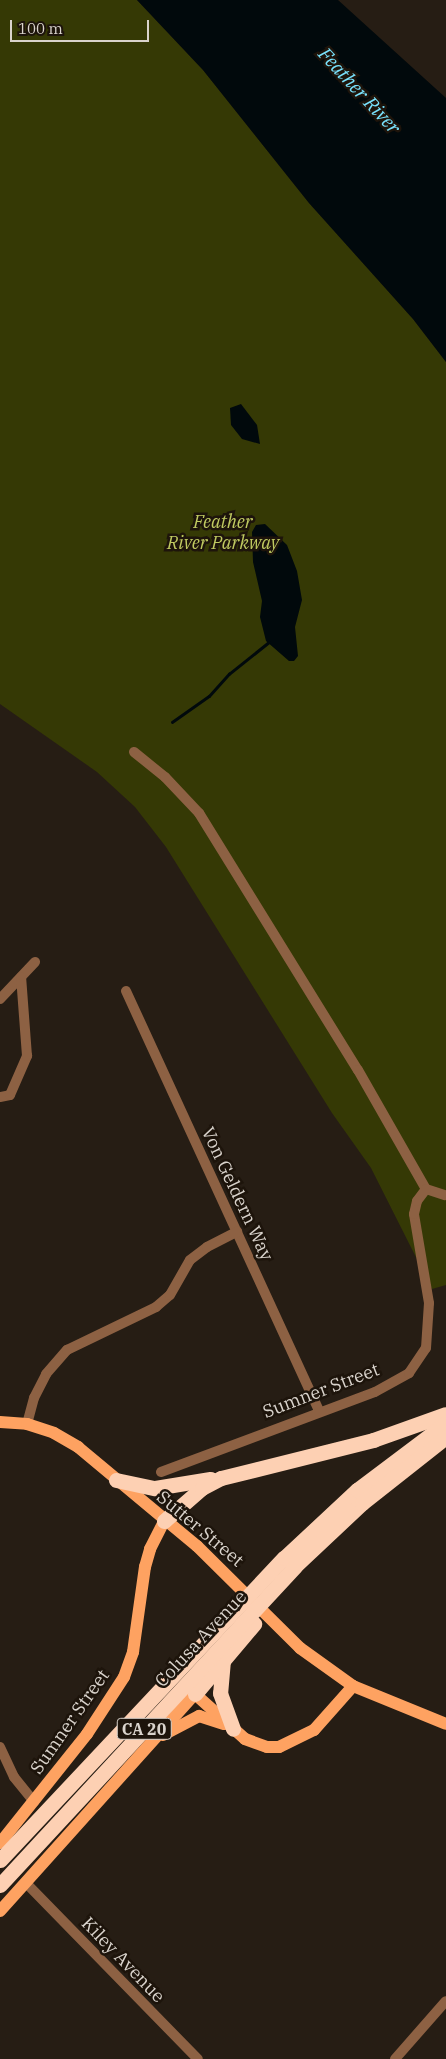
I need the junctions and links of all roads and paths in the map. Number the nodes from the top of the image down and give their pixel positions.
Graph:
1 (134, 752) dead end
2 (35, 962) dead end
3 (21, 977) junction
4 (126, 991) dead end
5 (0, 1000) edge
6 (0, 1097) edge
7 (426, 1189) junction
8 (445, 1195) dead end
9 (237, 1232) junction
10 (319, 1410) junction
11 (446, 1414) edge
12 (0, 1422) edge
13 (446, 1423) edge
14 (27, 1424) junction
15 (446, 1437) edge
16 (161, 1472) dead end
17 (222, 1478) junction
18 (116, 1480) junction
19 (164, 1521) junction
20 (274, 1585) junction
21 (238, 1625) junction
22 (224, 1660) junction
23 (353, 1686) junction
24 (196, 1694) junction
25 (446, 1724) edge
26 (233, 1729) junction
27 (153, 1742) junction
28 (0, 1747) edge
29 (34, 1802) junction
30 (0, 1843) edge
31 (0, 1860) edge
32 (26, 1883) junction
33 (0, 1884) edge
34 (0, 1911) edge
35 (446, 2001) edge
36 (198, 2059) edge
37 (394, 2059) edge

1 - 7 street
2 - 3 street
3 - 5 street
3 - 6 street
4 - 9 street, Von Geldern Way
7 - 8 street
7 - 10 street, Sumner Street
9 - 10 street, Von Geldern Way
9 - 14 street
10 - 16 street, Sumner Street
11 - 17 highway
12 - 14 main road, Sutter Street
13 - 20 highway, Colusa Avenue / CA 20
14 - 18 main road, Sutter Street
15 - 20 highway, Colusa Avenue / CA 20
17 - 18 highway
17 - 19 highway
18 - 19 main road, Sutter Street
19 - 23 main road, Sutter Street
19 - 29 main road, Sumner Street
20 - 21 highway
20 - 21 highway, Colusa Avenue / CA 20
21 - 22 highway
21 - 31 highway, Colusa Avenue / CA 20
21 - 33 highway, Colusa Avenue / CA 20
22 - 24 highway
22 - 26 highway
23 - 25 main road, Sutter Street
23 - 26 main road
24 - 26 main road
24 - 27 main road, Colusa Avenue
26 - 27 main road
27 - 32 main road, Colusa Avenue
28 - 29 street
29 - 30 main road, Sumner Street
32 - 34 main road, Colusa Avenue
32 - 36 street, Kiley Avenue
35 - 37 street

